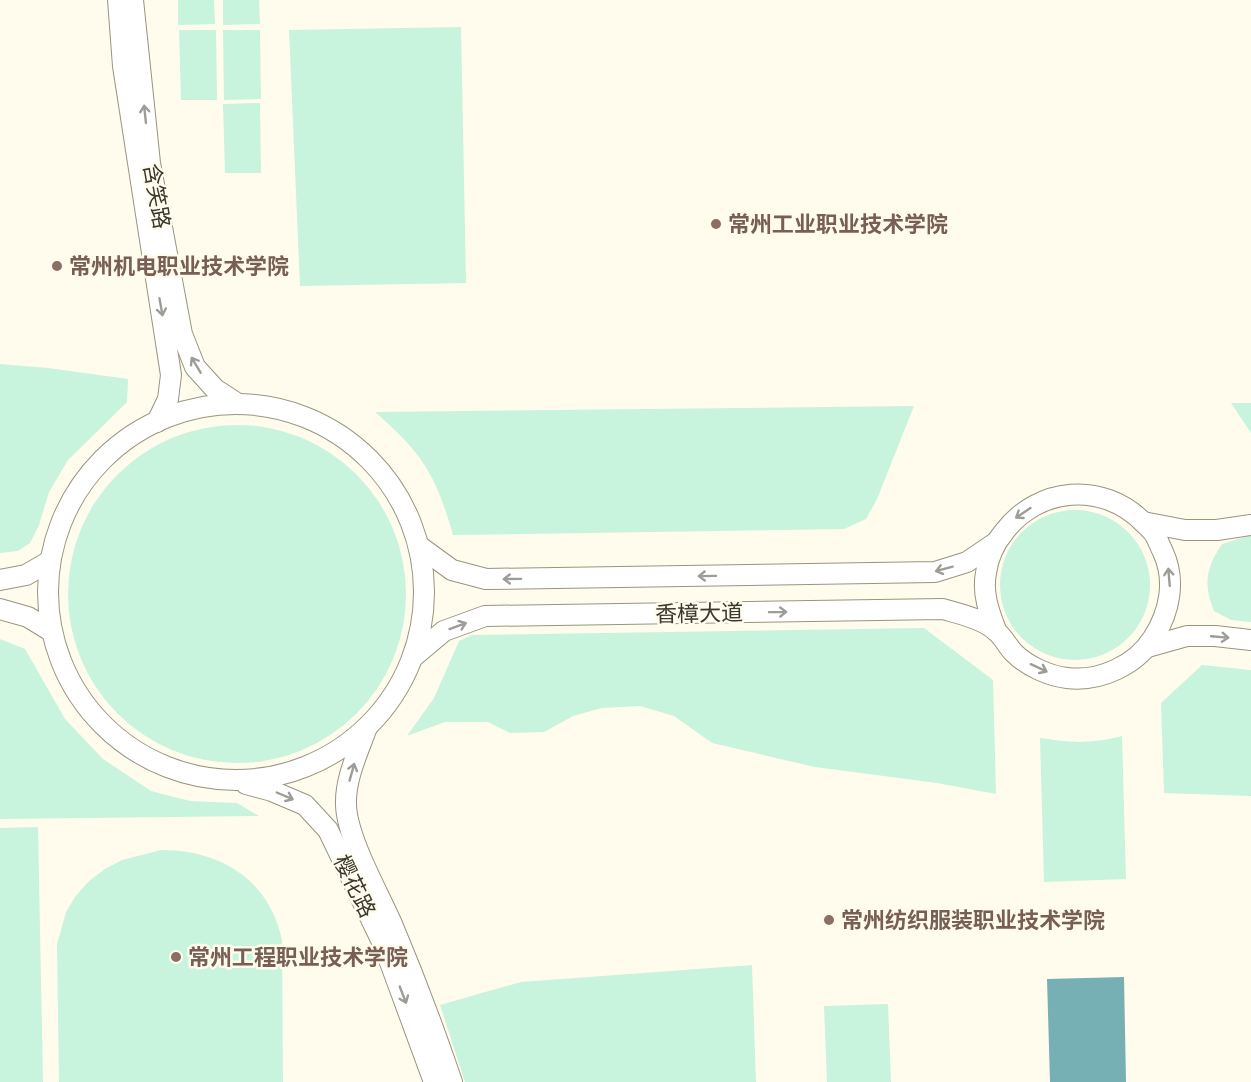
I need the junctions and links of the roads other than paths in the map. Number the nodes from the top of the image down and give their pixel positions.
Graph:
1 (118, 0) edge
2 (133, 0) edge
3 (238, 404) junction
4 (156, 422) junction
5 (1143, 522) junction
6 (1251, 525) edge
7 (995, 543) junction
8 (419, 546) junction
9 (50, 561) junction
10 (0, 580) edge
11 (0, 609) edge
12 (996, 630) junction
13 (51, 631) junction
14 (1251, 640) edge
15 (1148, 647) junction
16 (411, 659) junction
17 (369, 724) junction
18 (229, 779) junction
19 (434, 1082) edge
20 (452, 1082) edge

1 -> 4 street, 含笑路
3 -> 2 street, 含笑路
3 - 4 street
3 - 8 street
4 - 9 street
5 - 6 street
5 -> 7 street
15 -> 5 street
7 -> 8 street, 香樟大道
7 - 12 street
8 - 16 street
9 - 10 street
9 - 13 street
11 - 13 street
12 -> 15 street
16 -> 12 street, 香樟大道
13 - 18 street
15 -> 14 street
16 - 17 street
17 - 18 street
20 -> 17 street, 樱花路
18 -> 19 street, 樱花路

